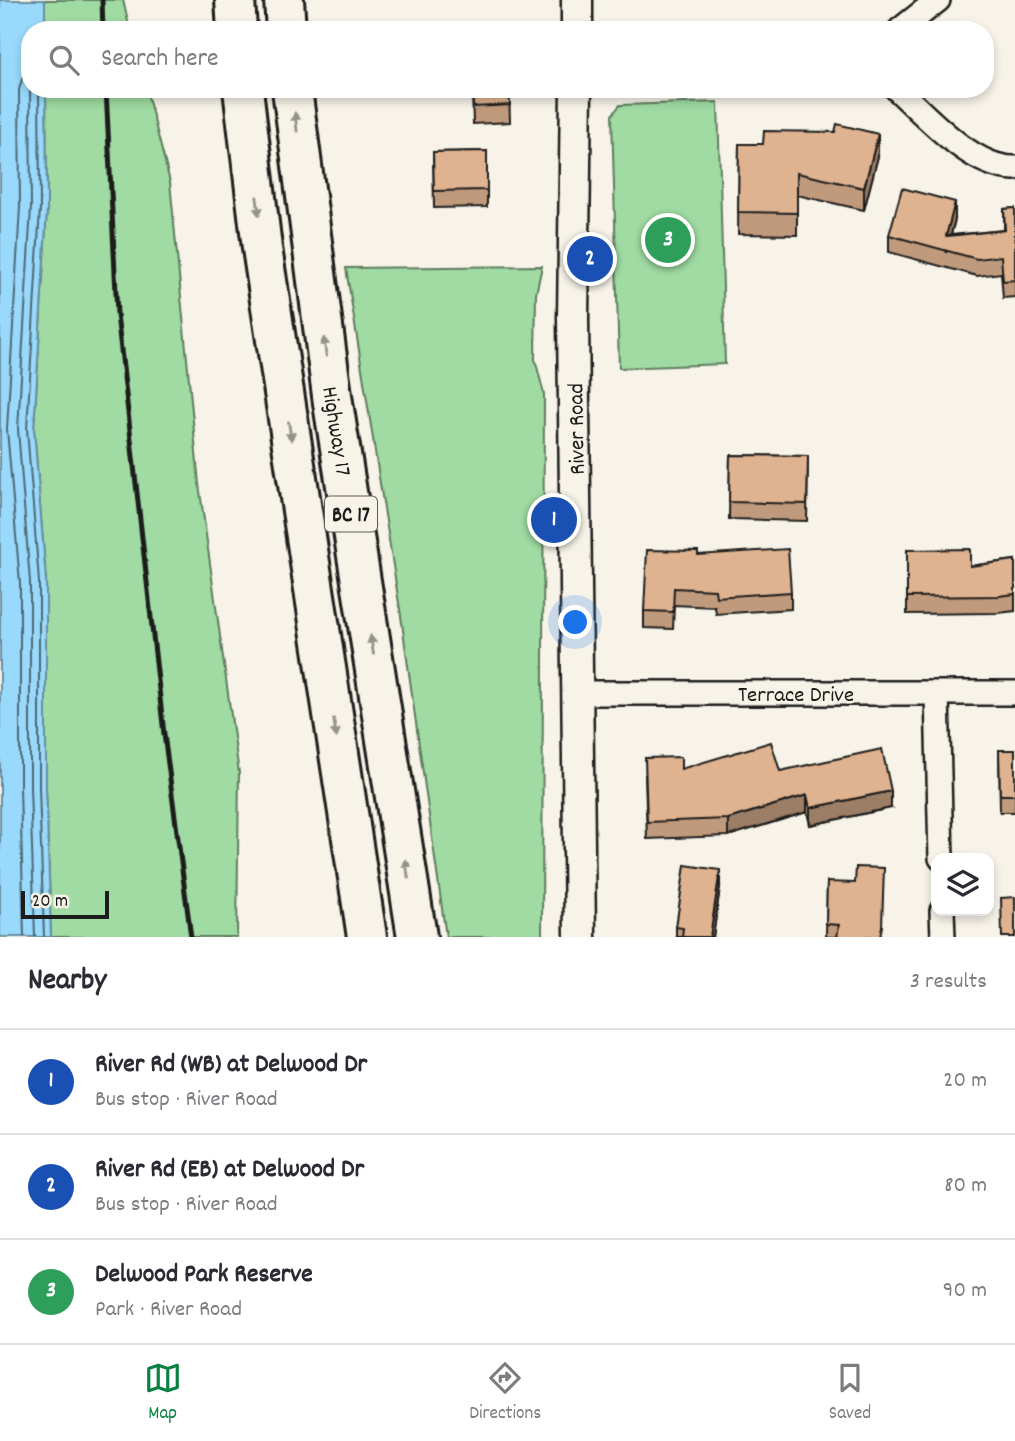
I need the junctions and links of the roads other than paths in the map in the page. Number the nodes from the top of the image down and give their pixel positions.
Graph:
1 (235, 0) edge
2 (284, 0) edge
3 (577, 0) edge
4 (938, 0) edge
5 (236, 21) edge
6 (285, 21) edge
7 (577, 21) edge
8 (911, 21) edge
9 (244, 98) edge
10 (293, 98) edge
11 (576, 98) edge
12 (907, 98) edge
13 (1015, 168) edge
14 (578, 693) junction
15 (937, 693) junction
16 (1015, 693) edge
17 (941, 853) edge
18 (942, 916) edge
19 (367, 937) edge
20 (417, 937) edge
21 (580, 937) edge
22 (943, 937) edge

1 - 5 highway
2 - 6 highway
3 - 7 street
4 - 8 street
9 -> 19 highway, Highway 17 / BC 17
20 -> 10 highway, Highway 17 / BC 17
11 - 14 street, River Road
12 - 13 street
14 - 15 street, Terrace Drive
14 - 21 street, River Road
15 - 16 street, Terrace Drive
15 - 17 street
18 - 22 street

